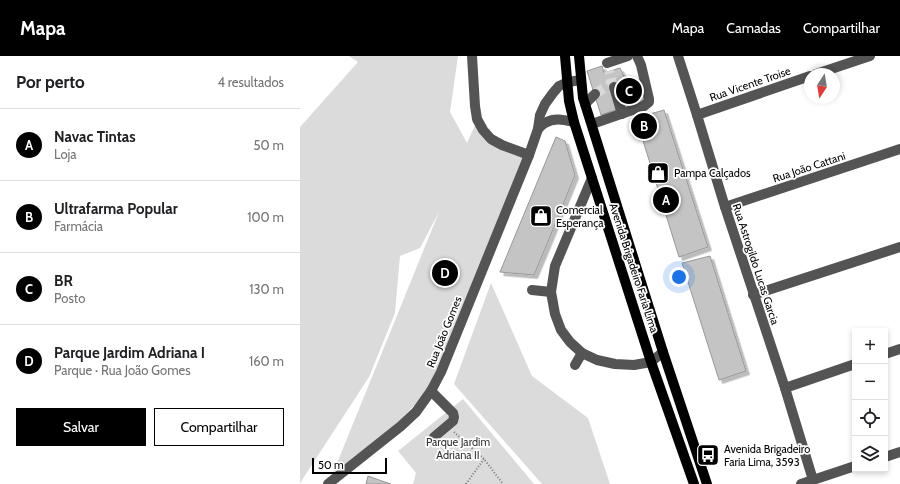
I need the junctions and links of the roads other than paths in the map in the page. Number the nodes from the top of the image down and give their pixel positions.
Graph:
1 (472, 56) edge
2 (566, 56) edge
3 (579, 56) edge
4 (628, 56) edge
5 (637, 56) edge
6 (678, 56) edge
7 (870, 56) edge
8 (607, 63) edge
9 (834, 68) edge
10 (804, 78) edge
11 (581, 80) junction
12 (568, 82) junction
13 (614, 87) dead end
14 (595, 94) tunnel mouth
15 (585, 104) junction
16 (622, 114) junction
17 (697, 114) junction
18 (574, 122) junction
19 (592, 124) junction
20 (538, 129) junction
21 (900, 149) edge
22 (529, 155) junction
23 (592, 178) junction
24 (725, 207) junction
25 (900, 247) edge
26 (532, 290) dead end
27 (551, 292) junction
28 (754, 295) junction
29 (900, 349) edge
30 (663, 352) junction
31 (582, 353) junction
32 (888, 353) edge
33 (651, 362) junction
34 (574, 365) dead end
35 (852, 365) edge
36 (785, 388) junction
37 (431, 391) junction
38 (434, 437) dead end
39 (900, 452) edge
40 (888, 456) edge
41 (852, 467) edge
42 (813, 480) junction
43 (328, 484) edge
44 (694, 484) edge
45 (707, 484) edge
46 (801, 484) edge

1 - 22 street
2 - 12 main road, Avenida Brigadeiro Faria Lima
3 - 11 main road, Avenida Brigadeiro Faria Lima
4 - 8 street
5 - 16 street
6 - 17 street, Rua Astrogildo Lucas Garcia
7 - 9 street
10 - 17 street, Rua Vicente Troise
11 - 12 street, Rua João Gomes
11 - 15 main road, Avenida Brigadeiro Faria Lima
12 - 18 main road, Avenida Brigadeiro Faria Lima
12 - 20 street, Rua João Gomes
13 - 16 street
14 - 15 street
15 - 19 main road, Avenida Brigadeiro Faria Lima
16 - 19 street
17 - 24 street, Rua Astrogildo Lucas Garcia
18 - 20 street
18 - 23 main road, Avenida Brigadeiro Faria Lima
19 - 30 main road, Avenida Brigadeiro Faria Lima
20 - 22 street, Rua João Gomes
21 - 24 street, Rua João Cattani
22 - 37 street, Rua João Gomes
23 - 27 street
23 - 33 main road, Avenida Brigadeiro Faria Lima
24 - 28 street, Rua Astrogildo Lucas Garcia
25 - 28 street
26 - 27 street
27 - 31 street
28 - 36 street, Rua Astrogildo Lucas Garcia
29 - 32 street
30 - 33 street
30 - 45 main road, Avenida Brigadeiro Faria Lima
31 - 33 street
31 - 34 street
33 - 44 main road, Avenida Brigadeiro Faria Lima
35 - 36 street
36 - 42 street, Rua Astrogildo Lucas Garcia
37 - 38 street
37 - 43 street, Rua João Gomes
39 - 40 street
41 - 42 street
42 - 46 street

